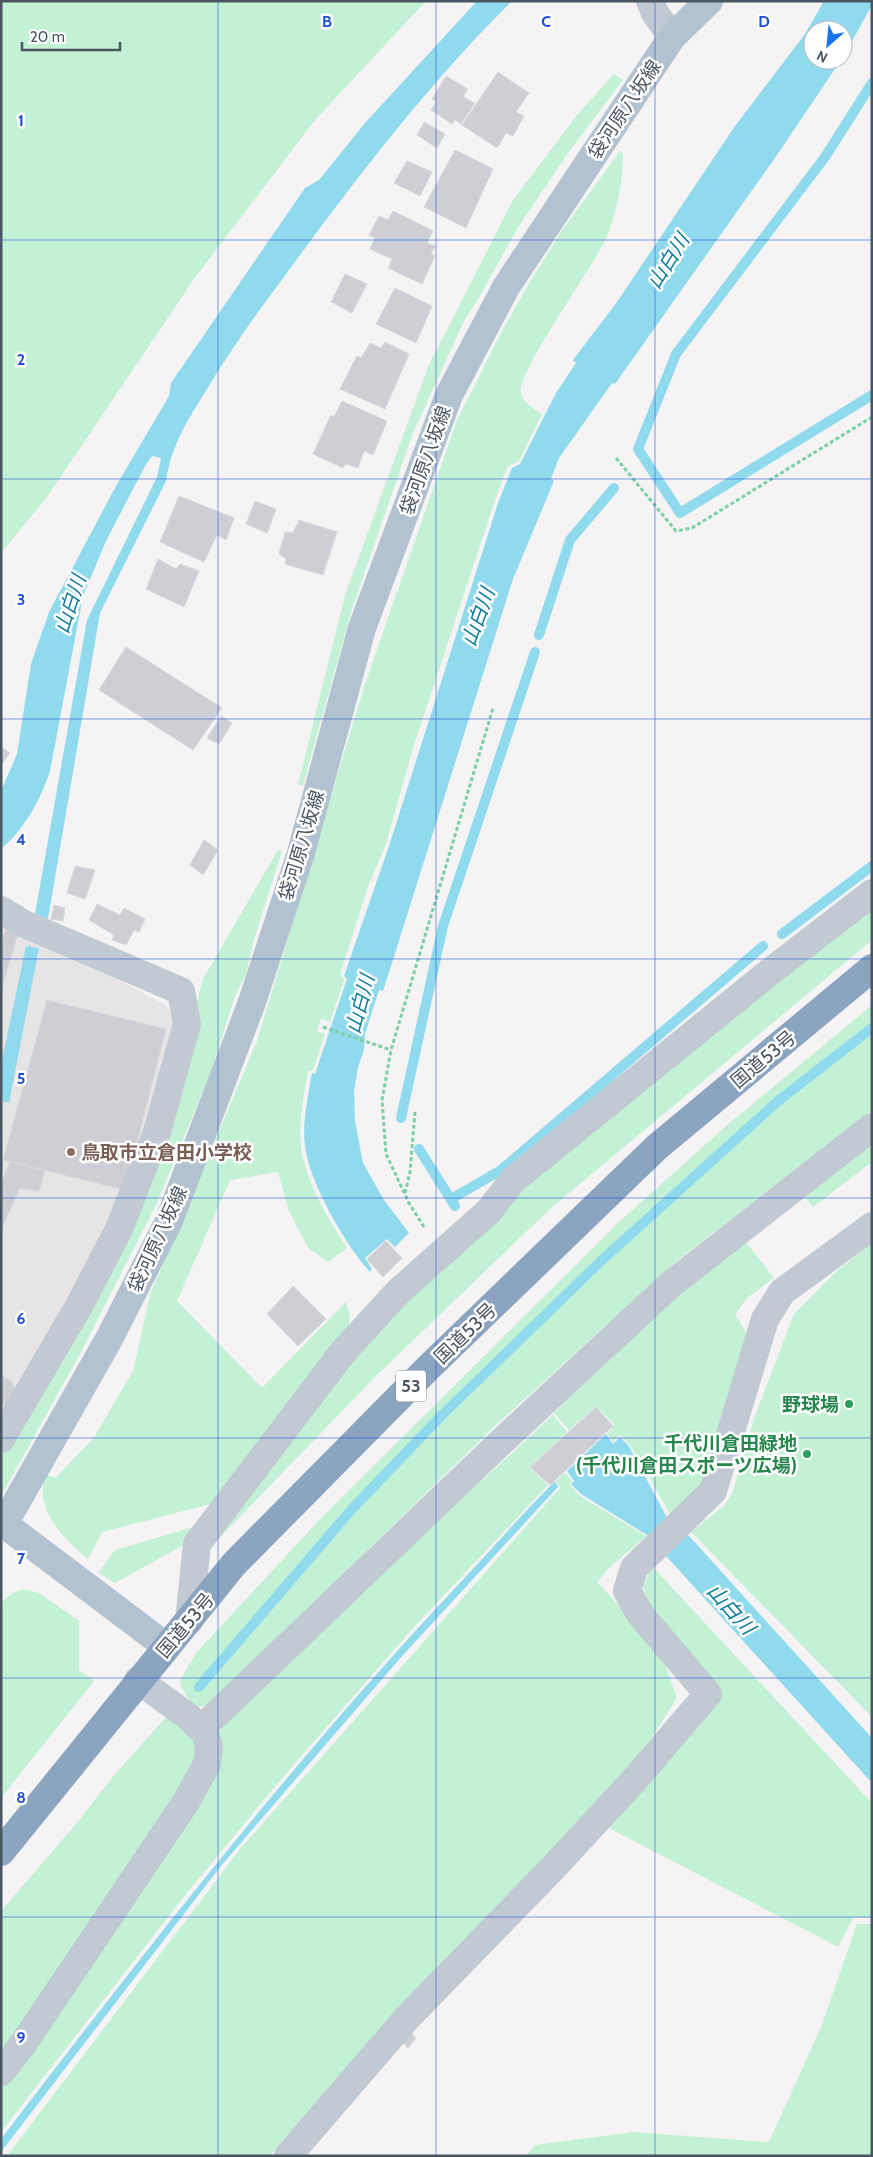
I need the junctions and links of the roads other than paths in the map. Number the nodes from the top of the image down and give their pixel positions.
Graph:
1 (650, 1) edge
2 (709, 1) edge
3 (672, 37) junction
4 (872, 893) edge
5 (1, 910) edge
6 (872, 968) edge
7 (872, 1128) edge
8 (872, 1226) edge
9 (1, 1439) edge
10 (2, 1526) edge
11 (189, 1621) junction
12 (167, 1647) junction
13 (138, 1680) junction
14 (201, 1729) junction
15 (1, 1852) edge
16 (1, 2072) edge
17 (288, 2156) edge

1 - 3 street
2 - 3 main road, 袋河原八坂線
3 - 10 main road, 袋河原八坂線
4 - 11 street
5 - 9 street
6 - 11 highway, 国道53号 / 53
7 - 14 street
8 - 17 street
10 - 12 main road, 袋河原八坂線
11 - 12 highway, 国道53号 / 53
12 - 13 highway, 国道53号 / 53
13 - 14 street
13 - 15 highway, 国道53号 / 53
14 - 16 street

